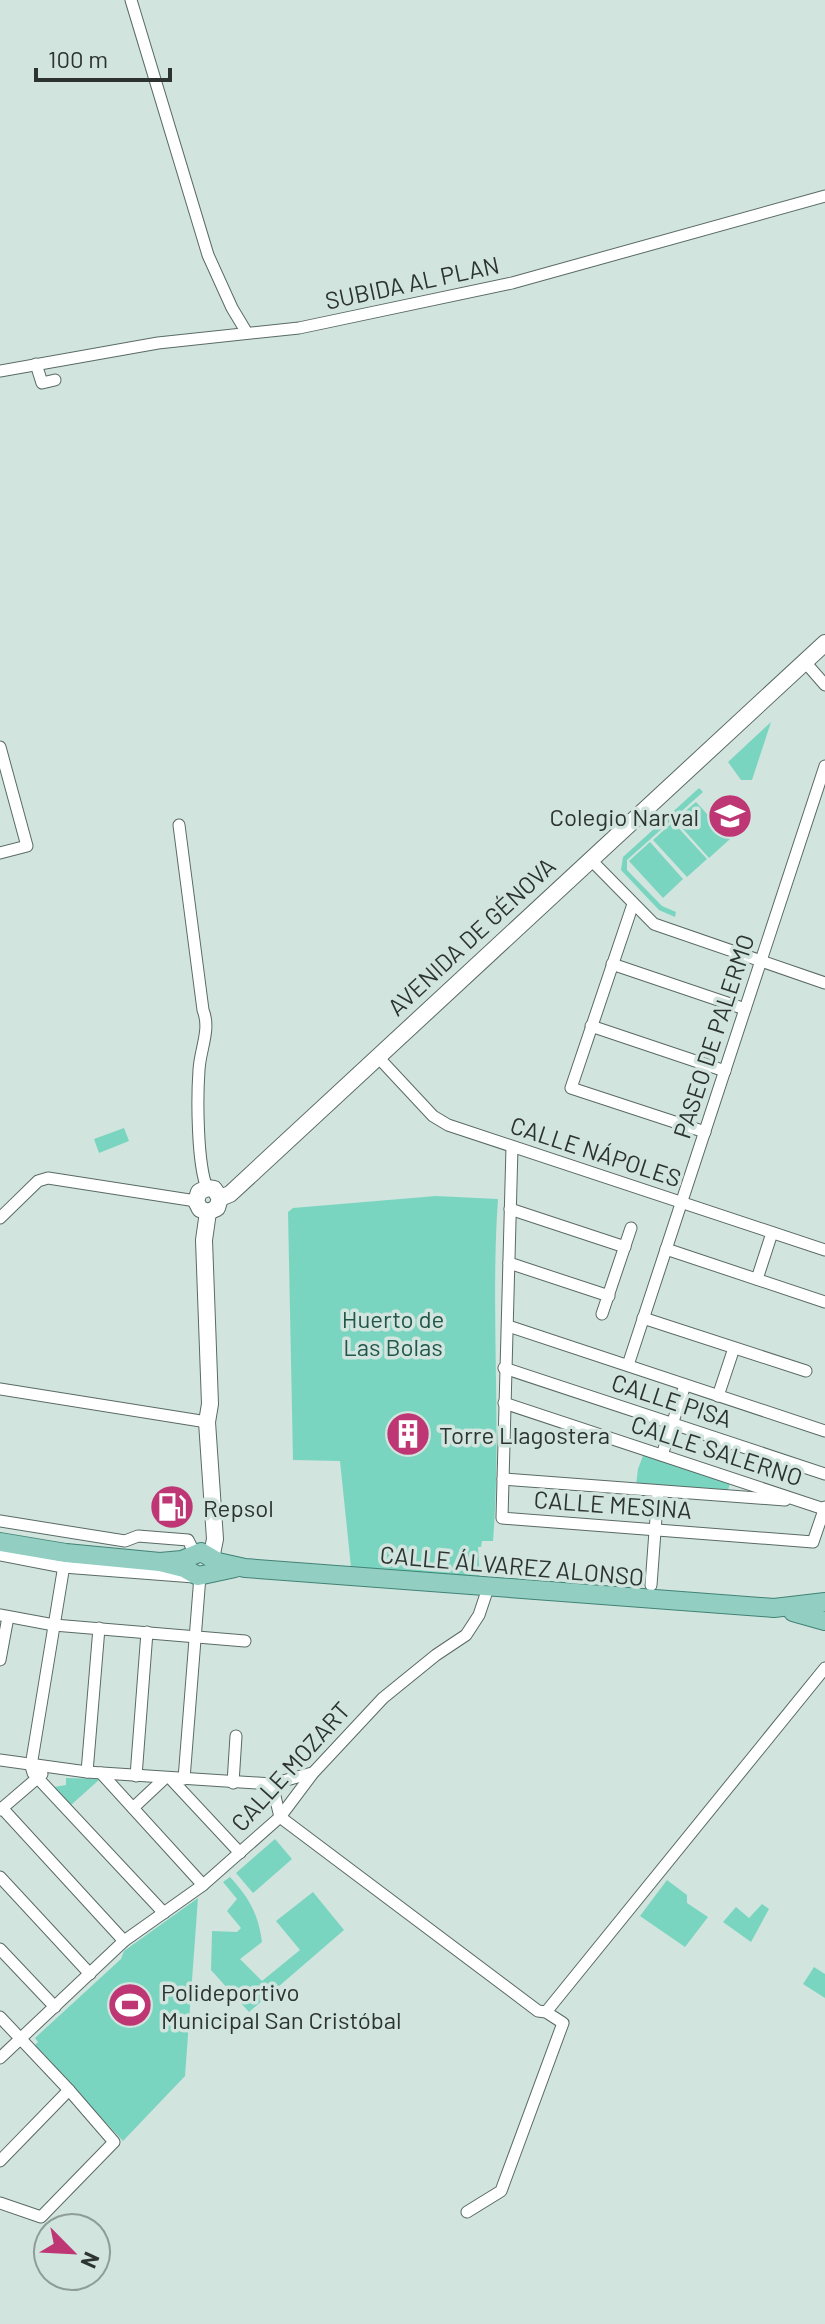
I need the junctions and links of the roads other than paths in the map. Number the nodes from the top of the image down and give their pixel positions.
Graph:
1 (131, 0) edge
2 (825, 196) edge
3 (247, 333) junction
4 (36, 364) junction
5 (0, 371) edge
6 (55, 380) dead end
7 (825, 643) edge
8 (805, 662) junction
9 (825, 685) edge
10 (0, 747) edge
11 (2, 762) edge
12 (825, 766) edge
13 (179, 825) dead end
14 (0, 853) edge
15 (590, 859) junction
16 (633, 904) junction
17 (761, 962) junction
18 (612, 964) junction
19 (825, 983) edge
20 (745, 1009) junction
21 (591, 1026) junction
22 (377, 1056) junction
23 (725, 1071) junction
24 (705, 1132) junction
25 (512, 1147) junction
26 (214, 1193) junction
27 (681, 1203) junction
28 (202, 1207) junction
29 (510, 1209) junction
30 (0, 1218) edge
31 (631, 1228) dead end
32 (772, 1233) junction
33 (625, 1247) junction
34 (666, 1249) junction
35 (825, 1250) edge
36 (509, 1263) junction
37 (757, 1279) junction
38 (609, 1296) junction
39 (825, 1302) edge
40 (602, 1314) dead end
41 (643, 1318) junction
42 (508, 1326) junction
43 (734, 1348) junction
44 (628, 1365) junction
45 (504, 1368) junction
46 (806, 1371) dead end
47 (685, 1385) junction
48 (0, 1389) edge
49 (718, 1396) junction
50 (504, 1403) junction
51 (207, 1422) junction
52 (673, 1423) junction
53 (825, 1431) edge
54 (662, 1455) junction
55 (825, 1474) edge
56 (503, 1479) junction
57 (658, 1491) junction
58 (213, 1498) junction
59 (802, 1501) junction
60 (825, 1508) edge
61 (0, 1521) edge
62 (655, 1529) junction
63 (0, 1542) edge
64 (0, 1555) edge
65 (64, 1560) junction
66 (200, 1565) junction
67 (241, 1567) junction
68 (651, 1585) dead end
69 (488, 1588) junction
70 (825, 1602) edge
71 (774, 1608) junction
72 (4, 1616) edge
73 (825, 1621) edge
74 (54, 1625) junction
75 (99, 1628) junction
76 (147, 1632) junction
77 (196, 1637) junction
78 (245, 1641) dead end
79 (0, 1660) edge
80 (825, 1668) edge
81 (236, 1736) dead end
82 (0, 1760) edge
83 (31, 1766) junction
84 (53, 1768) junction
85 (87, 1772) junction
86 (101, 1773) junction
87 (313, 1773) junction
88 (136, 1776) junction
89 (37, 1777) junction
90 (168, 1778) junction
91 (184, 1779) junction
92 (233, 1783) junction
93 (272, 1784) junction
94 (133, 1808) junction
95 (1, 1809) edge
96 (280, 1817) junction
97 (240, 1853) junction
98 (0, 1877) edge
99 (203, 1885) junction
100 (164, 1913) junction
101 (124, 1941) junction
102 (0, 1949) edge
103 (90, 1974) junction
104 (55, 2007) junction
105 (546, 2012) junction
106 (0, 2017) edge
107 (20, 2039) junction
108 (0, 2058) edge
109 (69, 2090) junction
110 (0, 2161) edge
111 (0, 2203) edge
112 (467, 2212) dead end

1 - 3 street
2 - 3 street, SUBIDA AL PLAN
3 - 4 street, SUBIDA AL PLAN
4 - 5 street, SUBIDA AL PLAN
4 - 6 street
7 - 8 street, AVENIDA DE GÉNOVA
8 - 9 street
8 - 15 street, AVENIDA DE GÉNOVA
10 - 11 street
11 - 14 street
12 - 17 street, PASEO DE PALERMO
13 - 26 street
15 - 16 street
15 - 22 street, AVENIDA DE GÉNOVA
16 - 17 street
16 - 18 street
17 - 19 street
17 - 20 street, PASEO DE PALERMO
18 - 20 street
18 - 21 street
20 - 23 street, PASEO DE PALERMO
21 - 23 street
21 - 24 street
22 - 25 street, CALLE NÁPOLES
22 - 26 street, AVENIDA DE GÉNOVA
23 - 24 street, PASEO DE PALERMO
24 - 27 street, PASEO DE PALERMO
25 - 27 street, CALLE NÁPOLES
25 - 29 street, CALLE MESINA
26 - 28 street, AVENIDA DE GÉNOVA
27 - 32 street, CALLE NÁPOLES
27 - 34 street, PASEO DE PALERMO
28 - 30 street
28 - 51 street
29 - 33 street
29 - 36 street, CALLE MESINA
31 - 33 street
32 - 35 street, CALLE NÁPOLES
32 - 37 street
33 - 38 street
34 - 37 street
34 - 41 street, PASEO DE PALERMO
36 - 38 street
36 - 42 street, CALLE MESINA
37 - 39 street
38 - 40 street
41 - 43 street
41 - 44 street, PASEO DE PALERMO
42 - 44 street, CALLE PISA
42 - 45 street, CALLE MESINA
43 - 46 street
43 - 49 street
44 - 47 street, CALLE PISA
45 - 50 street, CALLE MESINA
45 - 52 street, CALLE PISA
47 - 49 street, CALLE PISA
47 - 52 street
48 - 51 street
49 - 53 street, CALLE PISA
50 - 54 street, CALLE SALERNO
50 - 56 street, CALLE MESINA
51 - 58 street
52 - 54 street
52 - 55 street, CALLE PISA
54 - 59 street, CALLE SALERNO
56 - 57 street
56 - 62 street, CALLE MESINA
57 - 59 street
57 - 62 street
58 - 66 street
58 - 67 street
59 - 60 street, CALLE SALERNO
60 - 62 street, CALLE MESINA
61 - 66 street, CALLE ÁLVAREZ ALONSO
62 - 68 street
63 - 65 main road, CALLE ÁLVAREZ ALONSO
64 - 65 street, CALLE ÁLVAREZ ALONSO
65 - 66 street, CALLE ÁLVAREZ ALONSO
65 - 66 main road, CALLE ÁLVAREZ ALONSO
65 - 74 street
66 - 67 main road, CALLE ÁLVAREZ ALONSO
66 - 77 street
67 - 69 main road, CALLE ÁLVAREZ ALONSO
69 - 71 main road, CALLE ÁLVAREZ ALONSO
69 - 87 street, CALLE MOZART
70 - 71 main road, CALLE ÁLVAREZ ALONSO
71 - 73 main road, CALLE ÁLVAREZ ALONSO
72 - 74 street
72 - 79 street
74 - 75 street
74 - 83 street
75 - 76 street
75 - 85 street
76 - 77 street
76 - 88 street
77 - 78 street
77 - 91 street
80 - 105 street
81 - 92 street
82 - 83 street
83 - 84 street
83 - 89 street
84 - 85 street
84 - 89 street
85 - 86 street
86 - 88 street
86 - 94 street
87 - 93 street
87 - 96 street, CALLE MOZART
88 - 90 street
89 - 95 street
89 - 100 street
90 - 91 street
90 - 94 street
90 - 97 street
91 - 92 street
92 - 93 street
93 - 96 street
94 - 99 street
95 - 101 street
96 - 97 street, CALLE MOZART
96 - 105 street
97 - 99 street, CALLE MOZART
98 - 103 street
99 - 100 street, CALLE MOZART
100 - 101 street, CALLE MOZART
101 - 103 street, CALLE MOZART
102 - 104 street
103 - 104 street, CALLE MOZART
104 - 107 street, CALLE MOZART
105 - 112 street
106 - 107 street
107 - 108 street, CALLE MOZART
107 - 109 street
109 - 110 street
109 - 111 street

